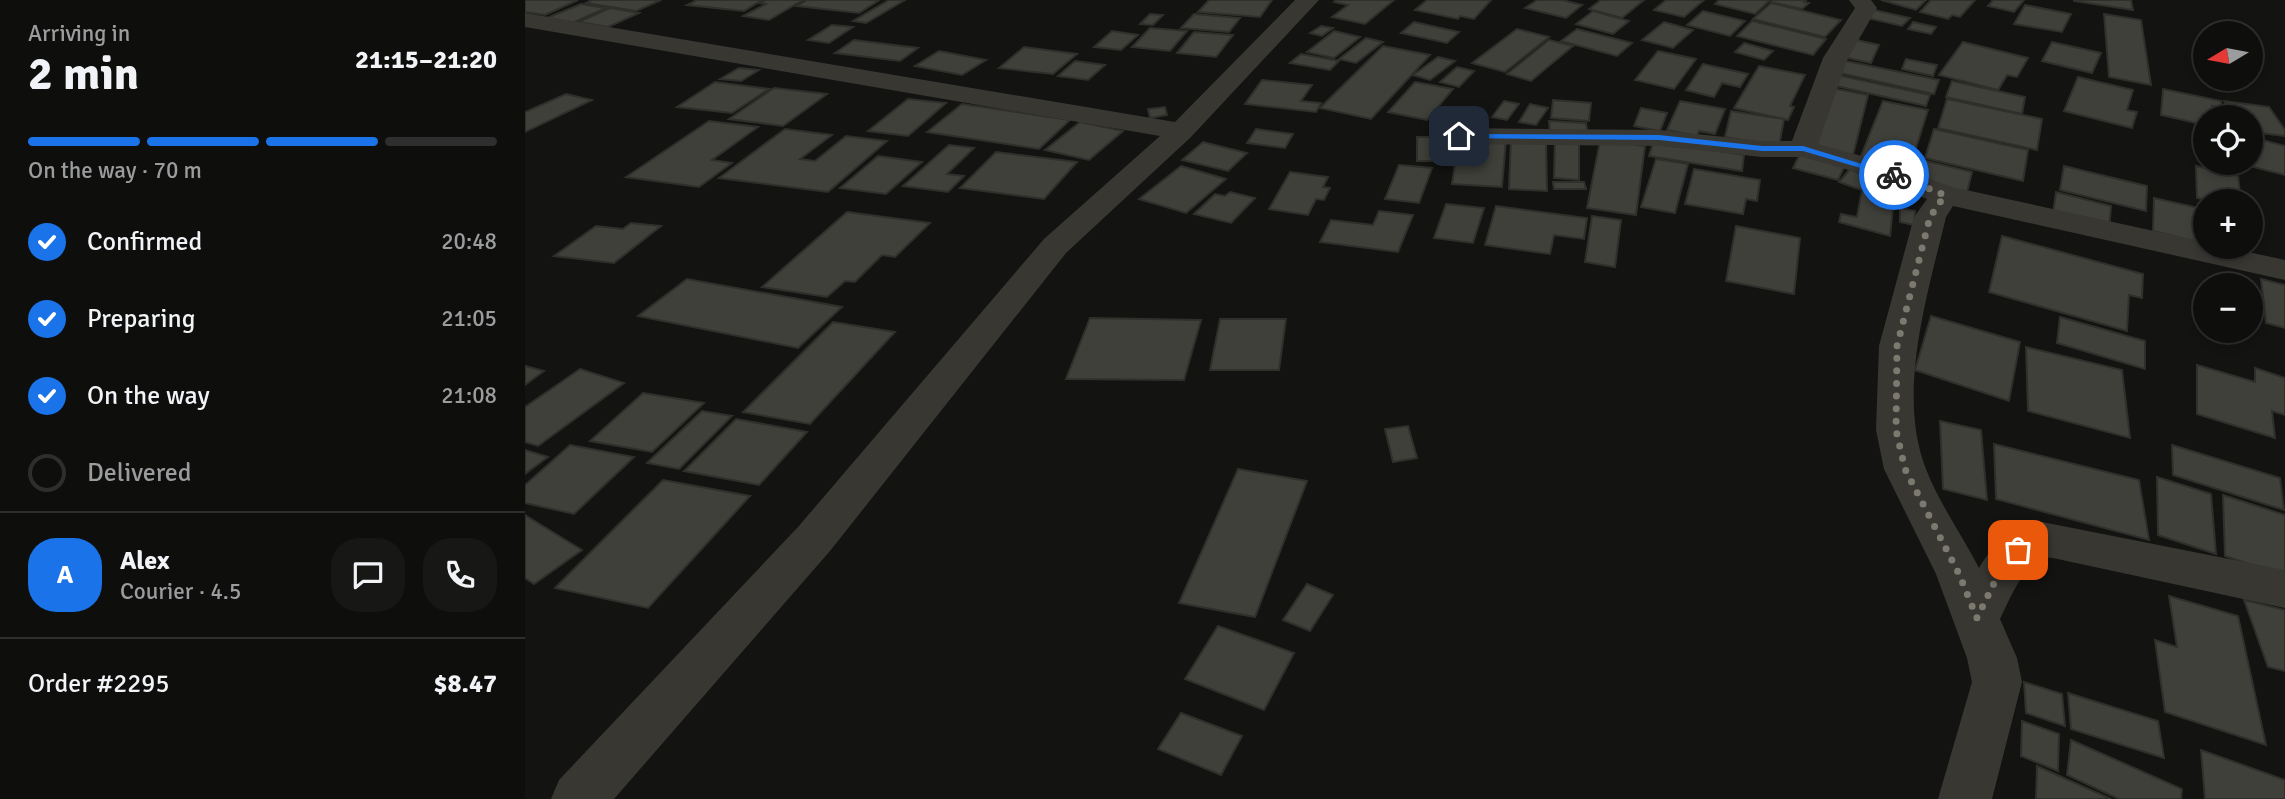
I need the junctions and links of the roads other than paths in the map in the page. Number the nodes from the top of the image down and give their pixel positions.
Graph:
1 (1308, 0) edge
2 (1860, 0) edge
3 (525, 20) edge
4 (1181, 131) junction
5 (1459, 136) dead end
6 (1803, 149) junction
7 (1945, 195) junction
8 (2285, 270) edge
9 (2285, 589) edge
10 (1977, 618) junction
11 (578, 799) edge
12 (1965, 799) edge

1 - 4 street
2 - 6 street
3 - 4 street
4 - 11 street
5 - 6 street
6 - 7 street
7 - 8 street
7 - 10 street
9 - 10 street
10 - 12 street

